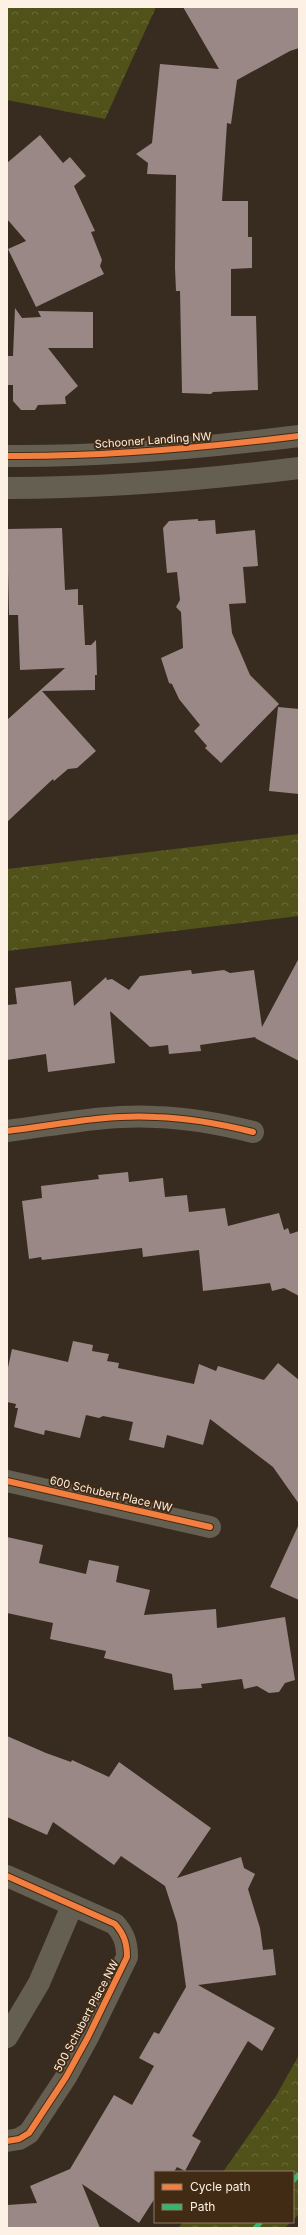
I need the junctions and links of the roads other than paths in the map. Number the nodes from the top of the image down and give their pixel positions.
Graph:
1 (299, 436) edge
2 (120, 453) junction
3 (7, 456) edge
4 (299, 468) edge
5 (122, 485) junction
6 (7, 488) edge
7 (7, 1131) edge
8 (253, 1132) dead end
9 (7, 1481) edge
10 (210, 1527) dead end
11 (7, 1876) edge
12 (72, 1906) junction
13 (7, 2037) edge
14 (7, 2141) edge

1 - 2 street, Schooner Landing NW
2 - 3 street, Schooner Landing NW
2 - 5 street, Schooner Landing NW
4 - 5 street
5 - 6 street
7 - 8 street
9 - 10 street, 600 Schubert Place NW
11 - 12 street, 500 Schubert Place NW
12 - 13 street
12 - 14 street, 500 Schubert Place NW

